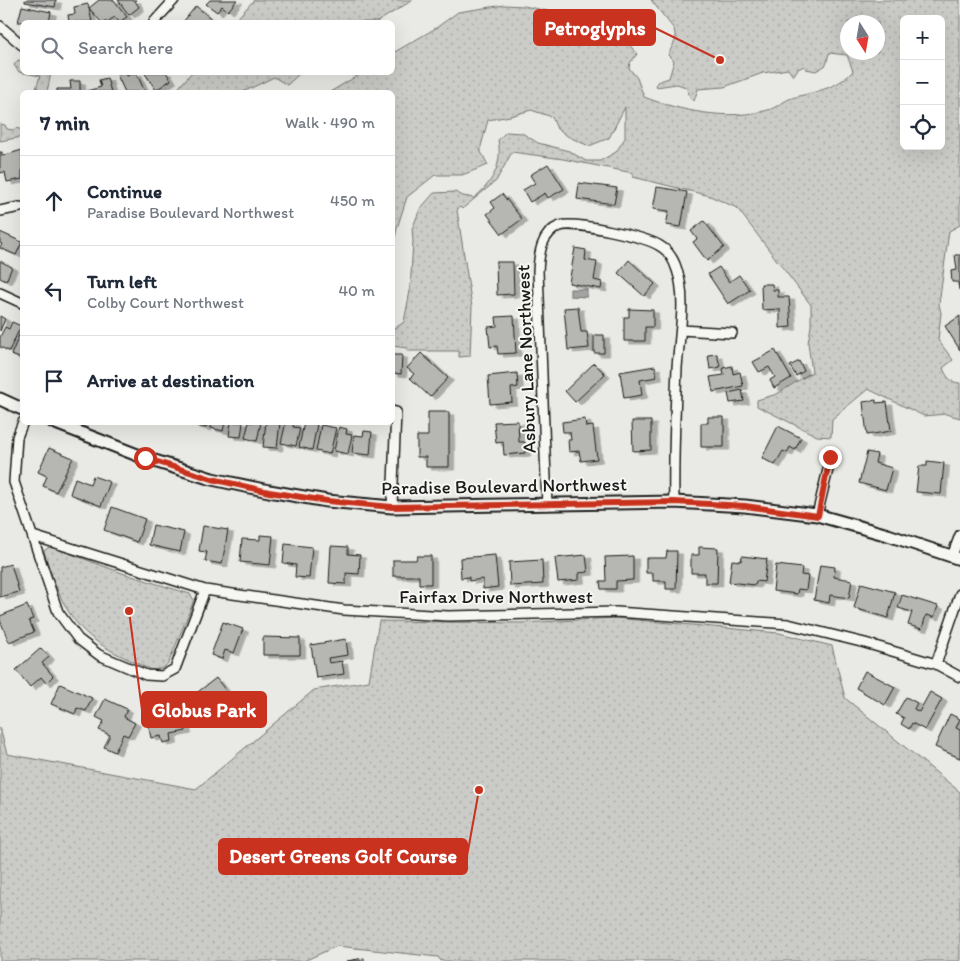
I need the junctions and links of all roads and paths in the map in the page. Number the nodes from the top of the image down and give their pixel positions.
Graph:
1 (174, 0) edge
2 (156, 20) edge
3 (0, 26) edge
4 (20, 43) edge
5 (20, 207) dead end
6 (0, 211) edge
7 (0, 293) edge
8 (20, 302) edge
9 (681, 330) junction
10 (732, 333) dead end
11 (0, 399) edge
12 (20, 408) edge
13 (395, 412) edge
14 (22, 425) edge
15 (61, 425) edge
16 (830, 457) dead end
17 (674, 502) junction
18 (546, 505) junction
19 (392, 507) junction
20 (818, 516) junction
21 (960, 535) edge
22 (33, 536) junction
23 (956, 558) edge
24 (205, 590) junction
25 (960, 594) edge
26 (936, 664) junction
27 (960, 677) edge

1 - 2 street
3 - 4 street
5 - 6 street
7 - 8 street
9 - 10 street
9 - 17 street, Asbury Lane Northwest
9 - 18 street, Asbury Lane Northwest
11 - 12 street
13 - 19 street
14 - 22 street
15 - 19 street, Paradise Boulevard Northwest
16 - 20 street
17 - 18 street, Paradise Boulevard Northwest
17 - 20 street, Paradise Boulevard Northwest
18 - 19 street, Paradise Boulevard Northwest
20 - 23 street, Paradise Boulevard Northwest
21 - 23 street
22 - 24 street, Fairfax Drive Northwest
22 - 24 street
24 - 26 street, Fairfax Drive Northwest
25 - 26 street
26 - 27 street, Fairfax Drive Northwest

